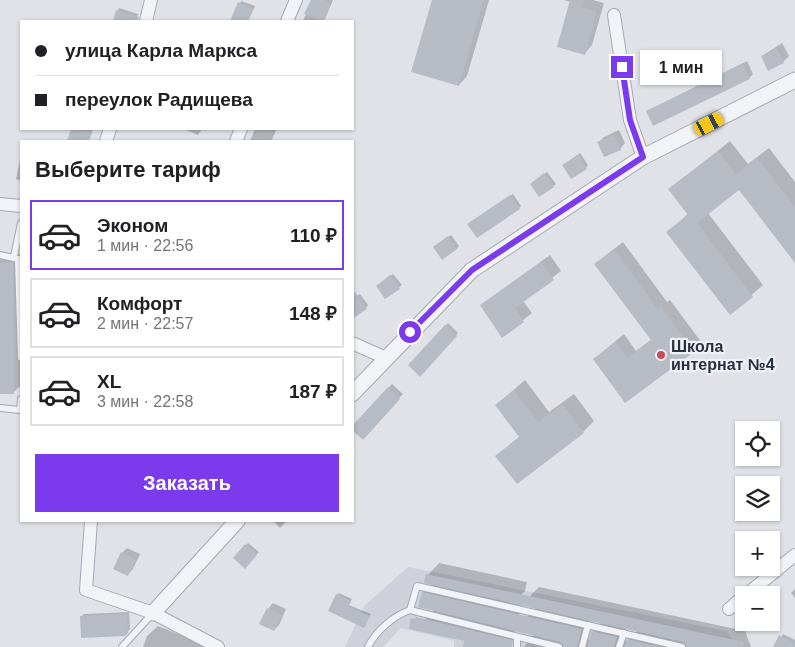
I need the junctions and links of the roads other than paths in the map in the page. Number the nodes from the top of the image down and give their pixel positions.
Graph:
1 (151, 0) edge
2 (296, 0) edge
3 (614, 15) dead end
4 (146, 20) edge
5 (287, 20) edge
6 (795, 80) edge
7 (643, 157) junction
8 (0, 204) edge
9 (20, 206) edge
10 (20, 228) edge
11 (0, 255) edge
12 (14, 256) junction
13 (20, 325) edge
14 (354, 344) edge
15 (386, 358) junction
16 (354, 392) edge
17 (0, 408) edge
18 (20, 410) edge
19 (91, 522) edge
20 (236, 522) edge
21 (795, 555) edge
22 (757, 586) edge
23 (735, 604) edge
24 (729, 608) dead end
25 (410, 610) junction
26 (153, 613) junction
27 (588, 625) junction
28 (624, 633) junction
29 (517, 637) junction
30 (122, 647) edge
31 (218, 647) edge
32 (368, 647) edge
33 (517, 647) edge
34 (559, 647) edge
35 (582, 647) edge
36 (620, 647) edge
37 (682, 647) edge

1 - 4 street
2 - 5 street
3 - 7 street
6 - 7 street
7 - 15 street
8 - 9 street
10 - 12 lane
11 - 12 lane
12 - 13 lane
14 - 15 street
15 - 16 street
17 - 18 lane
19 - 26 street
20 - 26 street
21 - 22 street
23 - 24 street
25 - 27 lane
25 - 29 lane
25 - 32 lane
26 - 30 lane
26 - 31 street
27 - 28 lane
27 - 35 lane
28 - 36 lane
28 - 37 lane
29 - 33 lane
29 - 34 lane

